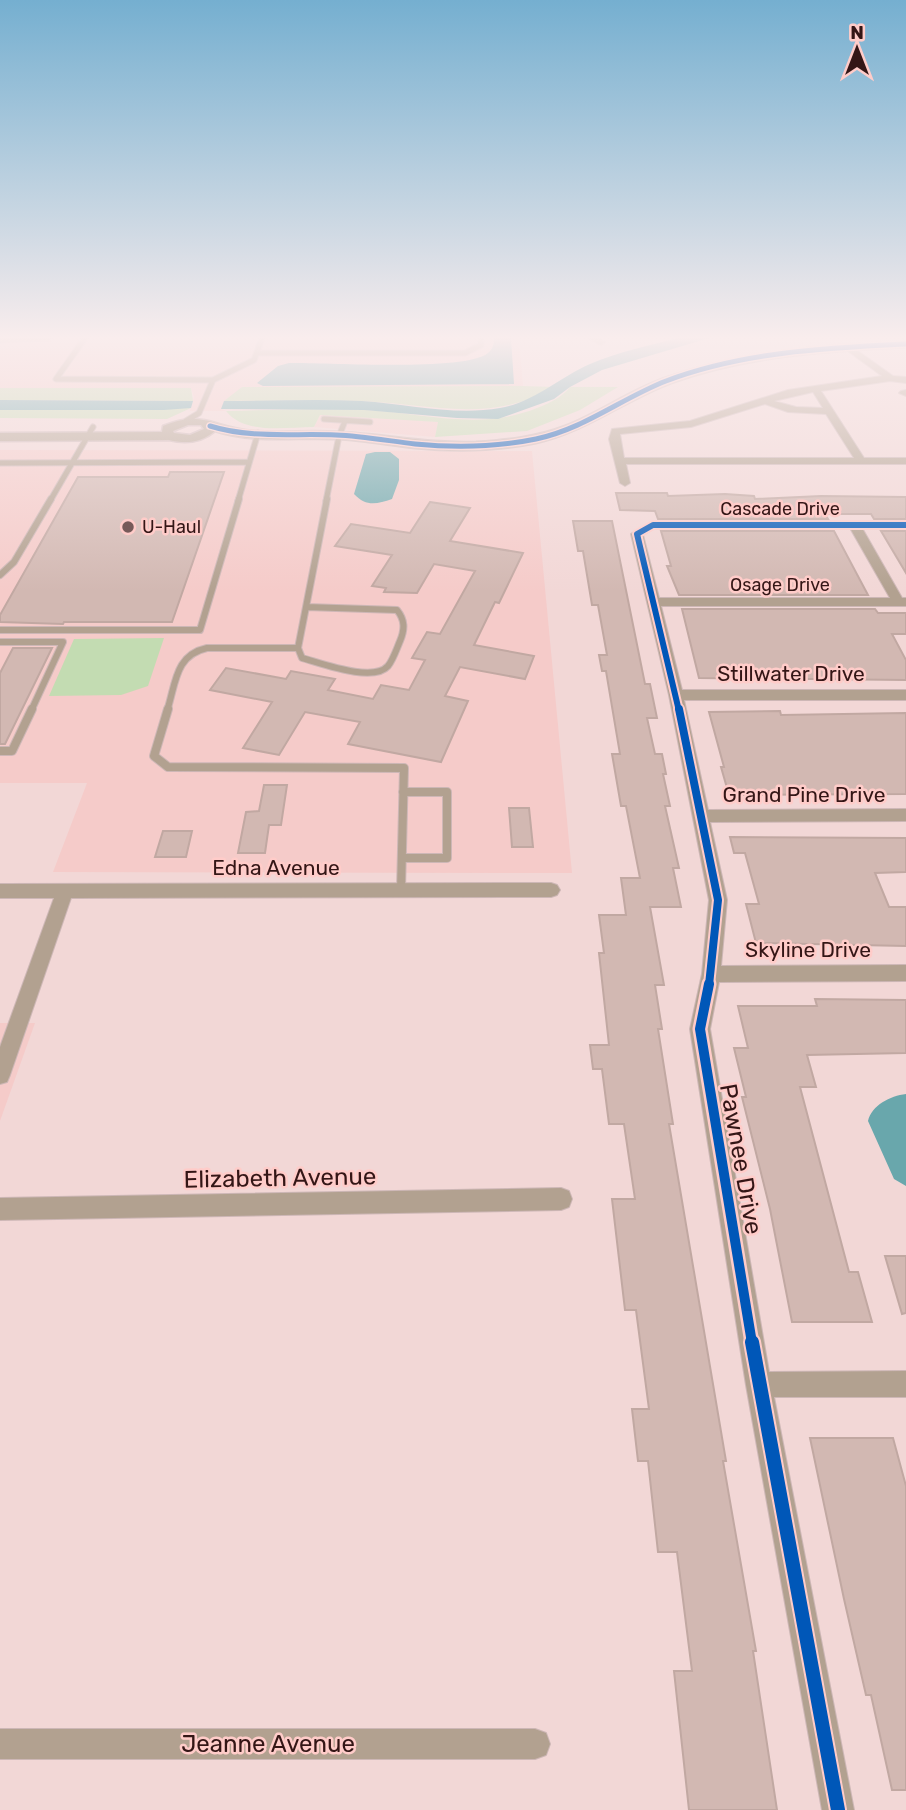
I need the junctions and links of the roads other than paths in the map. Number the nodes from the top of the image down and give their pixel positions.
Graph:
1 (184, 422) edge
2 (195, 422) edge
3 (344, 422) edge
4 (584, 422) edge
5 (696, 422) edge
6 (836, 422) edge
7 (204, 424) junction
8 (0, 427) edge
9 (169, 431) junction
10 (90, 432) junction
11 (257, 436) junction
12 (339, 436) junction
13 (0, 437) edge
14 (620, 461) junction
15 (861, 461) junction
16 (906, 461) edge
17 (0, 463) edge
18 (72, 463) junction
19 (249, 463) junction
20 (625, 483) dead end
21 (653, 525) joint
22 (854, 525) junction
23 (906, 525) edge
24 (0, 575) edge
25 (653, 602) junction
26 (902, 602) edge
27 (306, 607) junction
28 (3, 630) edge
29 (0, 642) edge
30 (298, 648) junction
31 (676, 695) junction
32 (906, 695) edge
33 (0, 751) edge
34 (403, 792) junction
35 (906, 815) edge
36 (702, 816) junction
37 (402, 858) junction
38 (401, 890) junction
39 (551, 890) dead end
40 (0, 891) edge
41 (65, 891) junction
42 (906, 973) edge
43 (711, 974) junction
44 (0, 1074) edge
45 (561, 1199) dead end
46 (0, 1209) edge
47 (906, 1384) edge
48 (759, 1385) junction
49 (0, 1744) edge
50 (535, 1744) dead end
51 (838, 1810) edge

1 - 9 street
2 - 7 street
3 - 12 lane
4 - 12 street
5 - 14 street
6 - 15 street
7 - 9 street
7 - 11 street
8 - 10 street
9 - 10 street
10 - 13 street
10 - 18 lane
11 - 12 street
11 - 19 lane
12 - 27 lane
14 - 15 street
14 - 20 street
15 - 16 street
17 - 18 lane
18 - 19 lane
18 - 24 lane
19 - 28 lane
21 - 22 street, Cascade Drive
21 - 25 street, Pawnee Drive
22 - 23 street, Cascade Drive
22 - 26 street
25 - 26 street, Osage Drive
25 - 31 street, Pawnee Drive
27 - 30 lane
27 - 30 lane
28 - 29 lane
29 - 33 lane
30 - 34 lane
31 - 32 street, Stillwater Drive
31 - 36 street, Pawnee Drive
34 - 37 lane
34 - 37 lane
35 - 36 street, Grand Pine Drive
36 - 43 street, Pawnee Drive
37 - 38 lane
38 - 39 street, Edna Avenue
38 - 41 street, Edna Avenue
40 - 41 street, Edna Avenue
41 - 44 street
42 - 43 street, Skyline Drive
43 - 48 street, Pawnee Drive
45 - 46 street, Elizabeth Avenue
47 - 48 street
48 - 51 street, Pawnee Drive
49 - 50 street, Jeanne Avenue

